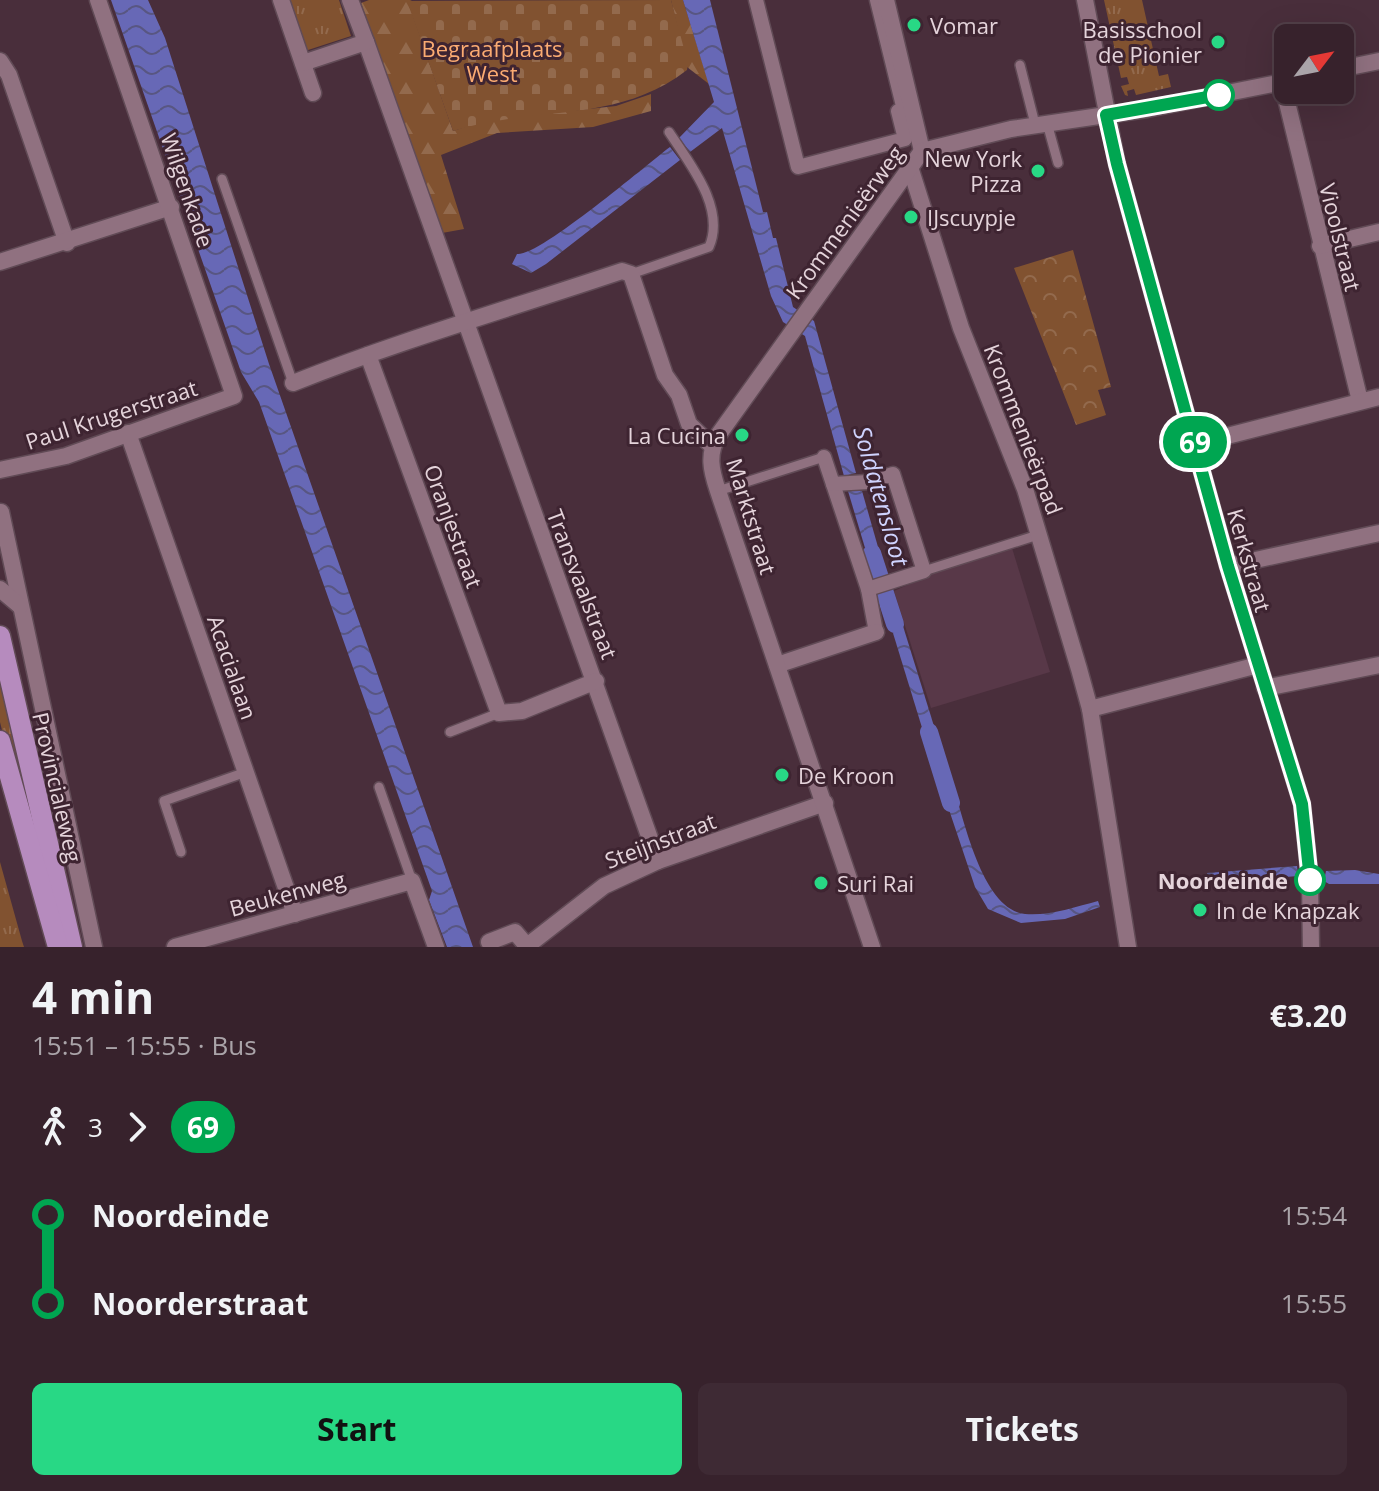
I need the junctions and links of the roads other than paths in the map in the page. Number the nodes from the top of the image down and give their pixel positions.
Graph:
1 (98, 0) edge
2 (281, 0) edge
3 (350, 0) edge
4 (756, 0) edge
5 (877, 0) edge
6 (886, 0) edge
7 (1085, 0) edge
8 (366, 42) junction
9 (0, 61) edge
10 (1379, 61) edge
11 (303, 63) junction
12 (1020, 65) dead end
13 (1354, 66) edge
14 (1274, 84) edge
15 (313, 93) dead end
16 (1290, 104) edge
17 (1106, 115) junction
18 (1041, 124) junction
19 (669, 132) dead end
20 (922, 151) junction
21 (1058, 163) dead end
22 (910, 167) junction
23 (222, 179) dead end
24 (171, 207) junction
25 (1379, 232) edge
26 (67, 243) junction
27 (1320, 246) junction
28 (0, 262) edge
29 (631, 274) junction
30 (466, 323) junction
31 (368, 355) junction
32 (293, 383) joint
33 (234, 396) joint
34 (1379, 397) edge
35 (1360, 401) junction
36 (128, 433) junction
37 (1196, 444) junction
38 (712, 446) junction
39 (824, 457) joint
40 (0, 470) edge
41 (839, 484) junction
42 (718, 491) junction
43 (1, 512) edge
44 (1379, 533) edge
45 (1041, 534) junction
46 (1228, 566) junction
47 (924, 571) junction
48 (873, 588) junction
49 (0, 589) edge
50 (20, 606) junction
51 (876, 632) joint
52 (0, 636) edge
53 (777, 665) junction
54 (1258, 665) junction
55 (1379, 665) edge
56 (596, 681) junction
57 (1265, 688) junction
58 (1090, 709) junction
59 (499, 713) junction
60 (450, 732) dead end
61 (0, 741) edge
62 (246, 772) junction
63 (379, 787) dead end
64 (825, 803) junction
65 (181, 852) dead end
66 (658, 861) junction
67 (412, 881) junction
68 (295, 914) junction
69 (489, 942) dead end
70 (58, 947) edge
71 (72, 947) edge
72 (94, 947) edge
73 (175, 947) edge
74 (436, 947) edge
75 (527, 947) edge
76 (872, 947) edge
77 (1128, 947) edge
78 (1311, 947) edge

1 - 24 street, Wilgenkade
2 - 11 street
3 - 8 street, Transvaalstraat
4 - 5 street
6 - 20 street, Krommenieërweg
7 - 17 street, Kerkstraat
8 - 11 street
8 - 30 street, Transvaalstraat
9 - 26 street
10 - 13 street
11 - 15 street
12 - 18 lane
14 - 17 street
16 - 27 street, Vioolstraat
17 - 18 street
17 - 37 street, Kerkstraat
18 - 20 street
18 - 21 lane
19 - 29 lane
20 - 22 street, Krommenieërweg
22 - 38 street, Krommenieërweg
22 - 45 street, Krommenieërpad
23 - 32 lane
24 - 26 street
24 - 33 street, Wilgenkade
25 - 27 street
26 - 28 street
27 - 35 street, Vioolstraat
29 - 30 street
29 - 38 street, Marktstraat
30 - 31 street
30 - 56 street, Transvaalstraat
31 - 32 street
31 - 59 street, Oranjestraat
33 - 36 street, Paul Krugerstraat
34 - 35 street
35 - 37 street
36 - 40 street, Paul Krugerstraat
36 - 62 street, Acacialaan
37 - 46 street, Kerkstraat
38 - 42 street, Marktstraat
39 - 41 street
39 - 42 lane
41 - 47 street
41 - 48 street
42 - 53 street, Marktstraat
43 - 50 street
44 - 46 street
45 - 47 lane
45 - 58 street, Krommenieërpad
46 - 54 street, Kerkstraat
47 - 48 street
48 - 51 street
49 - 50 street
50 - 72 street
51 - 53 street
52 - 71 main road, Provincialeweg
53 - 64 street, Marktstraat
54 - 57 street, Kerkstraat
54 - 58 street
55 - 57 street
56 - 59 street
56 - 66 street, Transvaalstraat
57 - 78 street, Kerkstraat
58 - 77 street, Krommenieërpad
59 - 60 lane
61 - 70 main road, Provincialeweg
62 - 65 lane
62 - 68 street, Acacialaan
63 - 67 lane
64 - 66 street, Steijnstraat
64 - 76 street, Marktstraat
66 - 75 street, Steijnstraat
67 - 68 street, Beukenweg
67 - 74 street
68 - 73 street, Beukenweg
69 - 75 street

